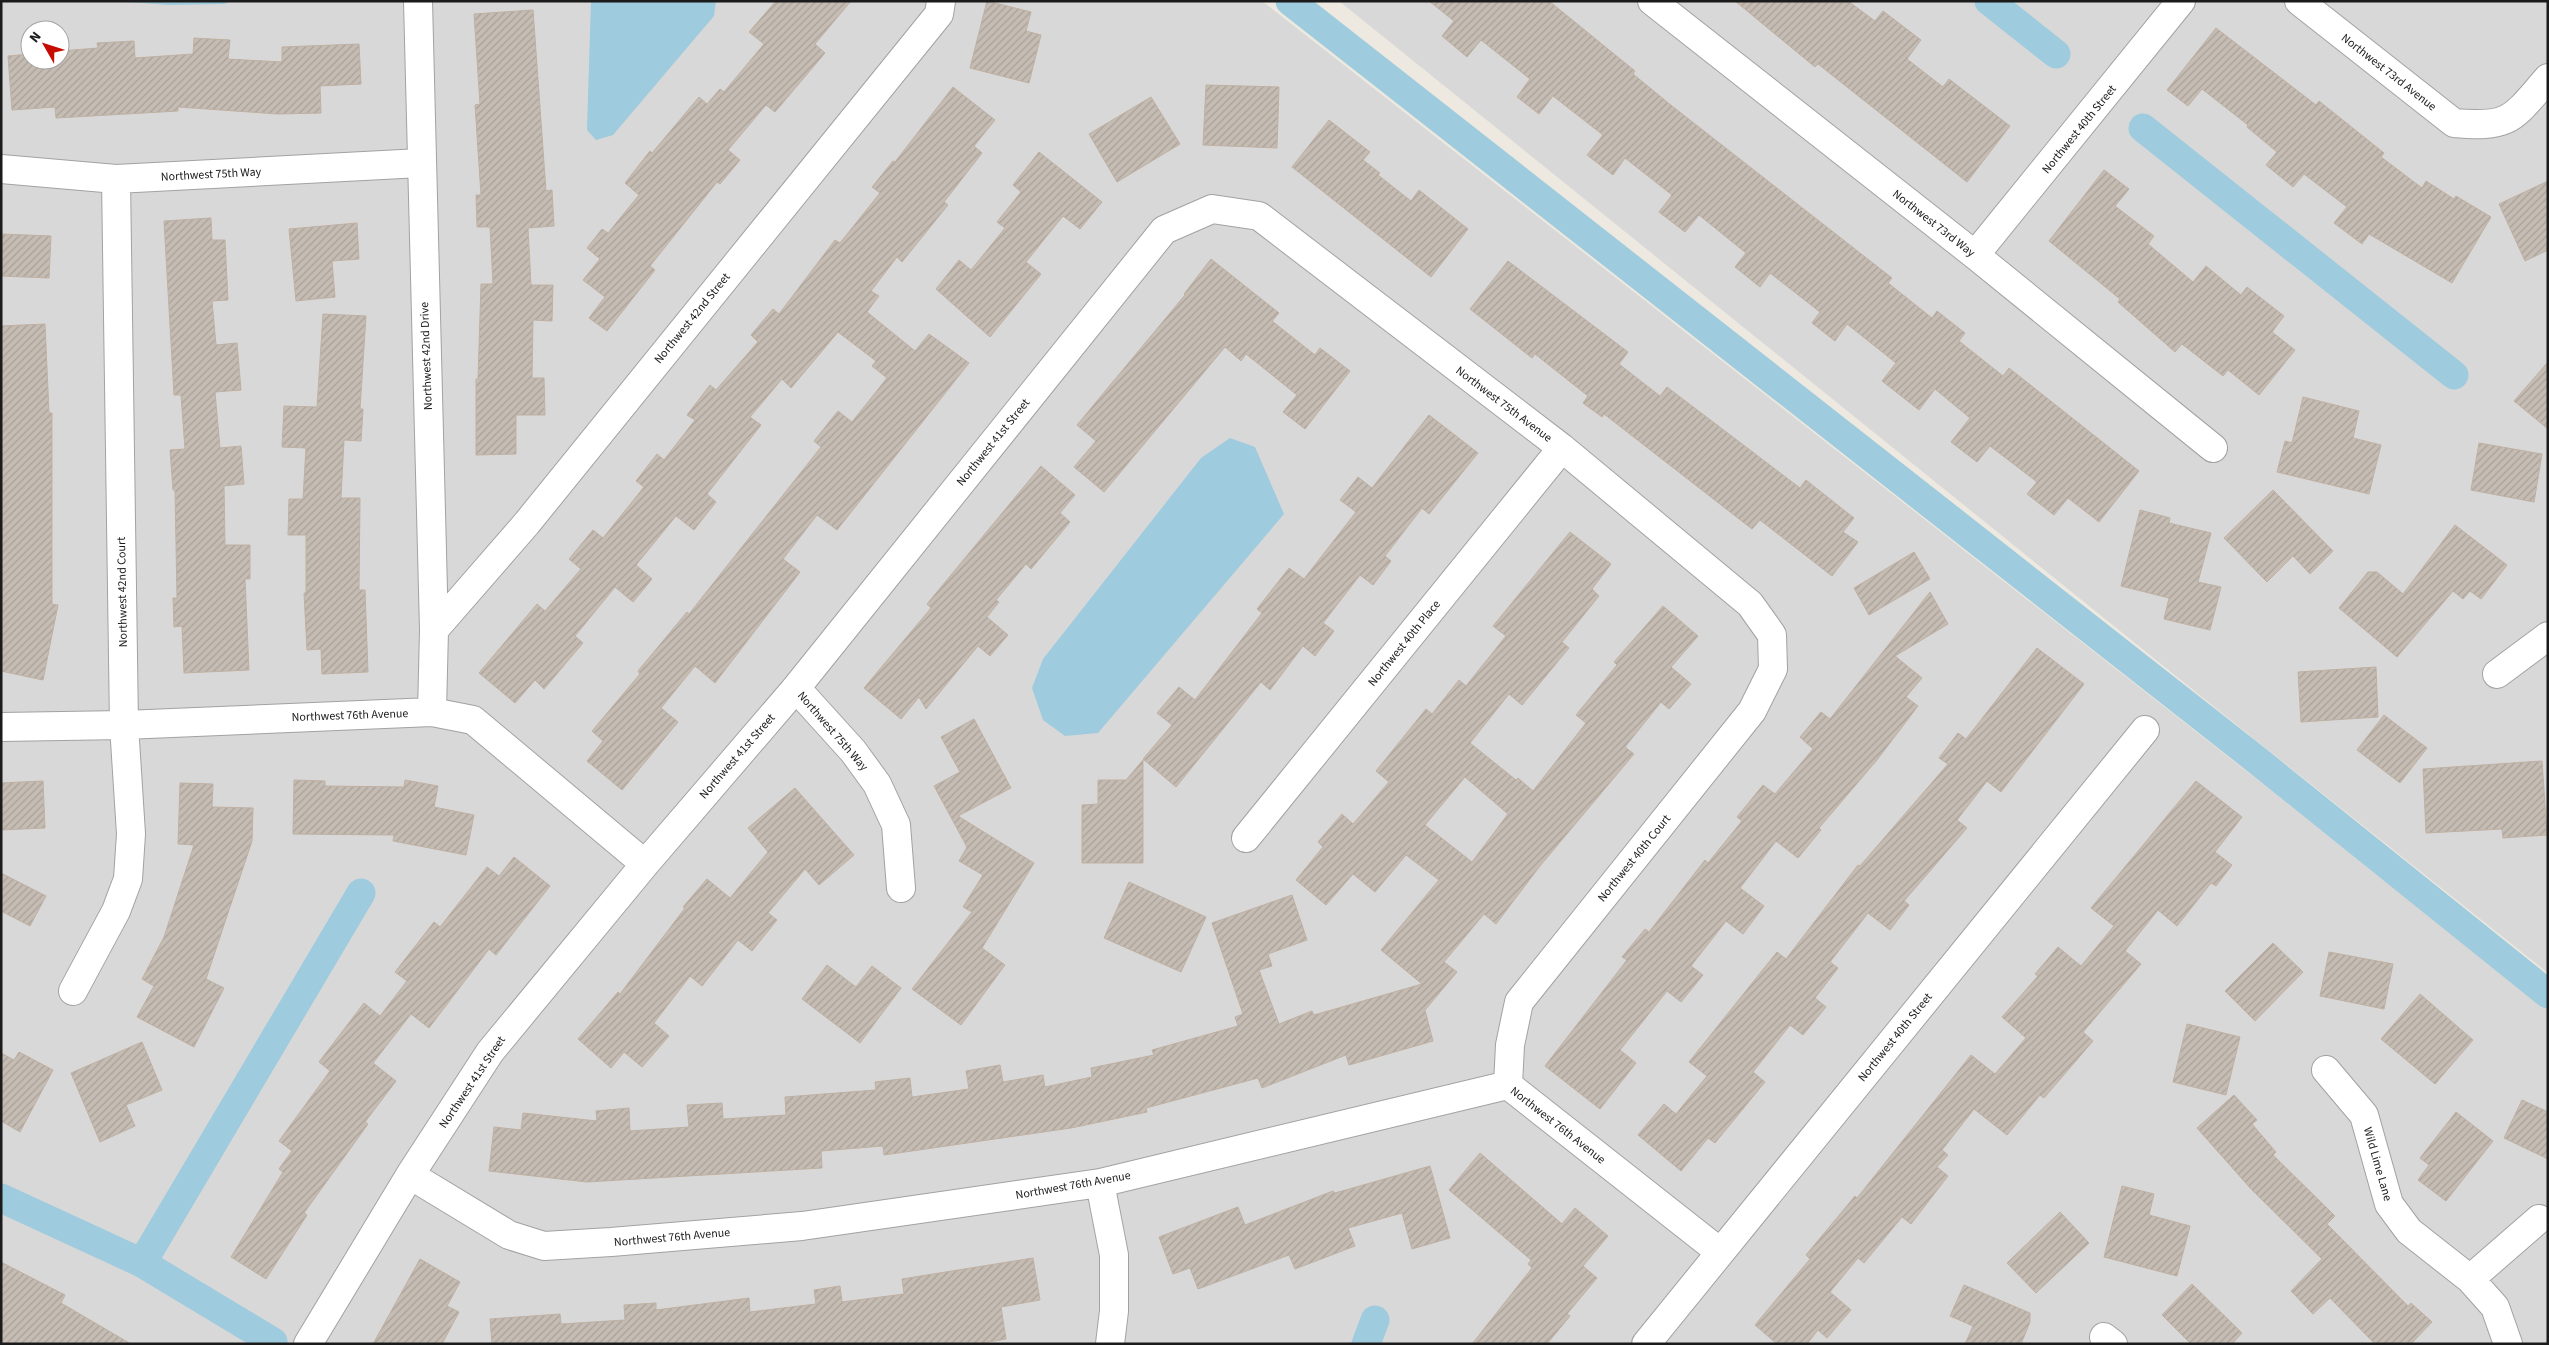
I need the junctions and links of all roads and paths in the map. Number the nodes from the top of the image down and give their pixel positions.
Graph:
1 (418, 1) edge
2 (941, 1) edge
3 (1652, 1) edge
4 (2181, 1) edge
5 (2299, 1) edge
6 (2548, 78) edge
7 (420, 163) junction
8 (1, 169) edge
9 (116, 179) junction
10 (1212, 209) joint
11 (1975, 255) junction
12 (1562, 448) junction
13 (2213, 448) dead end
14 (434, 630) junction
15 (1772, 635) joint
16 (2548, 636) edge
17 (2497, 674) dead end
18 (796, 688) junction
19 (432, 712) junction
20 (124, 725) junction
21 (1, 727) edge
22 (2145, 730) dead end
23 (1246, 838) dead end
24 (645, 864) junction
25 (901, 888) dead end
26 (73, 991) dead end
27 (2326, 1070) dead end
28 (1508, 1085) junction
29 (410, 1174) junction
30 (1100, 1183) junction
31 (2539, 1219) dead end
32 (1720, 1252) junction
33 (2470, 1279) junction
34 (308, 1344) edge
35 (1110, 1344) edge
36 (1646, 1344) edge
37 (2508, 1344) edge

1 - 7 street, Northwest 42nd Drive
2 - 14 street, Northwest 42nd Street
3 - 11 street, Northwest 73rd Way
4 - 11 street, Northwest 40th Street
5 - 6 street, Northwest 73rd Avenue
7 - 9 street, Northwest 75th Way
7 - 14 street, Northwest 42nd Drive
8 - 9 street, Northwest 75th Way
9 - 20 street, Northwest 42nd Court
10 - 12 street, Northwest 75th Avenue
10 - 18 street, Northwest 41st Street
11 - 13 street, Northwest 73rd Way
12 - 15 street, Northwest 75th Avenue
12 - 23 street, Northwest 40th Place
14 - 19 street, Northwest 42nd Drive
15 - 28 street, Northwest 40th Court
16 - 17 street
18 - 24 street, Northwest 41st Street
18 - 25 street, Northwest 75th Way
19 - 20 street, Northwest 76th Avenue
19 - 24 street, Northwest 76th Avenue
20 - 21 street, Northwest 76th Avenue
20 - 26 street, Northwest 42nd Court
22 - 32 street, Northwest 40th Street
24 - 29 street, Northwest 41st Street
27 - 33 street, Wild Lime Lane
28 - 30 street, Northwest 76th Avenue
28 - 32 street, Northwest 76th Avenue
29 - 30 street, Northwest 76th Avenue
29 - 34 street, Northwest 41st Street
30 - 35 street
31 - 33 street
32 - 36 street, Northwest 40th Street
33 - 37 street, Wild Lime Lane

